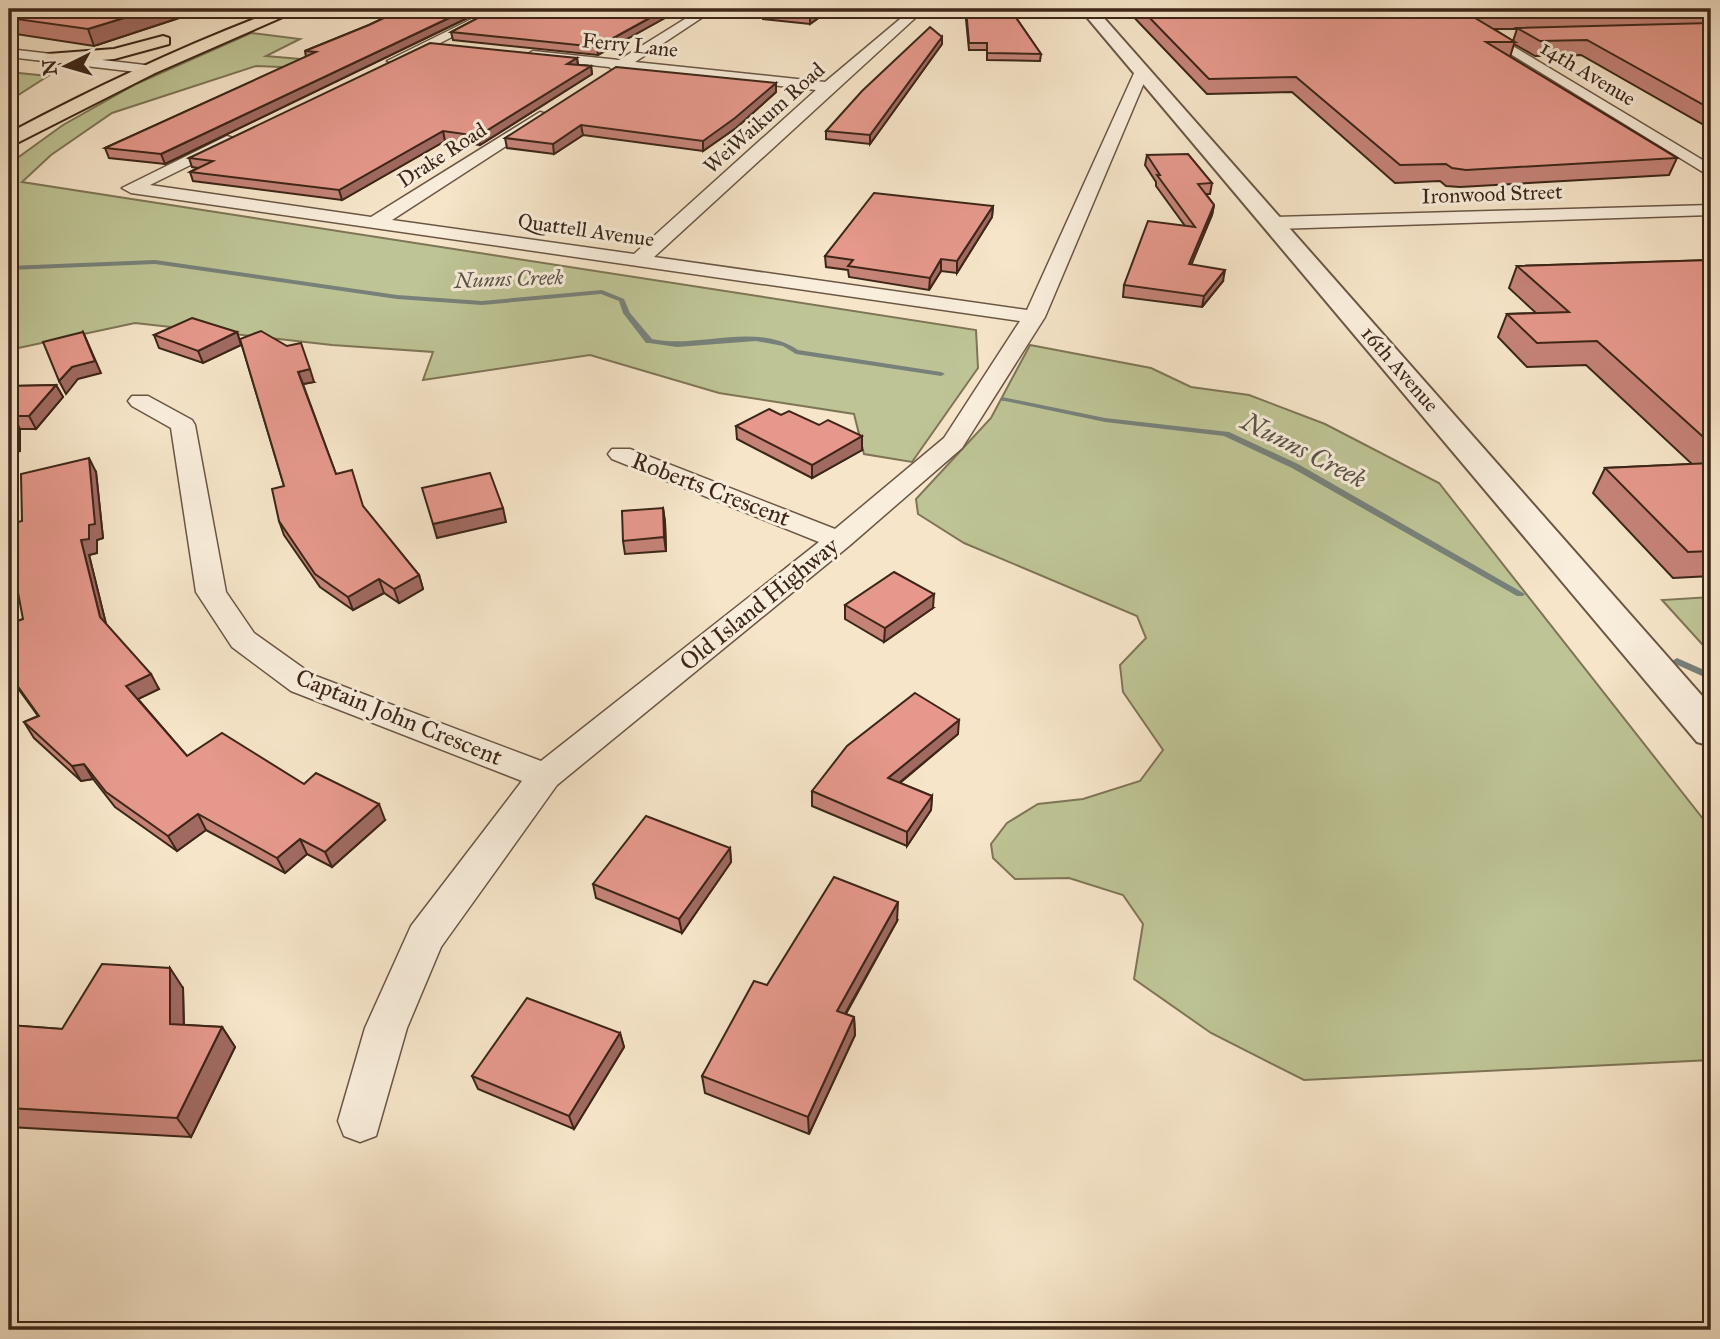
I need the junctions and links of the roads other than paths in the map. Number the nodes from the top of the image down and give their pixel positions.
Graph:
1 (251, 9) edge
2 (263, 9) edge
3 (293, 9) edge
4 (501, 9) edge
5 (709, 9) edge
6 (919, 9) edge
7 (1087, 9) edge
8 (1443, 9) edge
9 (218, 20) dead end
10 (182, 33) dead end
11 (1488, 36) junction
12 (1511, 36) edge
13 (428, 44) junction
14 (456, 47) edge
15 (9, 53) edge
16 (511, 53) edge
17 (48, 59) junction
18 (621, 65) junction
19 (118, 66) junction
20 (379, 68) edge
21 (145, 69) junction
22 (1142, 72) junction
23 (70, 74) dead end
24 (597, 80) edge
25 (828, 88) junction
26 (550, 110) edge
27 (9, 124) edge
28 (242, 134) edge
29 (9, 141) edge
30 (1711, 172) edge
31 (1711, 210) edge
32 (374, 223) junction
33 (1275, 223) junction
34 (639, 260) junction
35 (1034, 317) junction
36 (140, 401) dead end
37 (621, 454) dead end
38 (839, 540) junction
39 (1711, 732) edge
40 (545, 776) junction
41 (360, 1121) dead end

1 - 9 main road
2 - 19 main road
3 - 21 main road
4 - 13 street
5 - 18 street
6 - 25 street, WeiWaikum Road
7 - 22 street, 16th Avenue
8 - 11 street, 14th Avenue
10 - 17 main road
11 - 12 street
11 - 30 street, 14th Avenue
13 - 14 street
13 - 20 street
15 - 17 street
16 - 18 street, Ferry Lane
17 - 19 street
17 - 23 main road
18 - 24 street
18 - 25 street, Ferry Lane
19 - 21 street
19 - 27 main road
21 - 29 main road
22 - 33 street, 16th Avenue
22 - 35 street, Old Island Highway
25 - 34 street, WeiWaikum Road
26 - 32 street, Drake Road
28 - 32 street, Quattell Avenue
31 - 33 street, Ironwood Street
32 - 34 street, Quattell Avenue
33 - 39 street, 16th Avenue
34 - 35 street, Quattell Avenue
35 - 38 street, Old Island Highway
36 - 40 street, Captain John Crescent
37 - 38 street, Roberts Crescent
38 - 40 street, Old Island Highway
40 - 41 street, Old Island Highway

